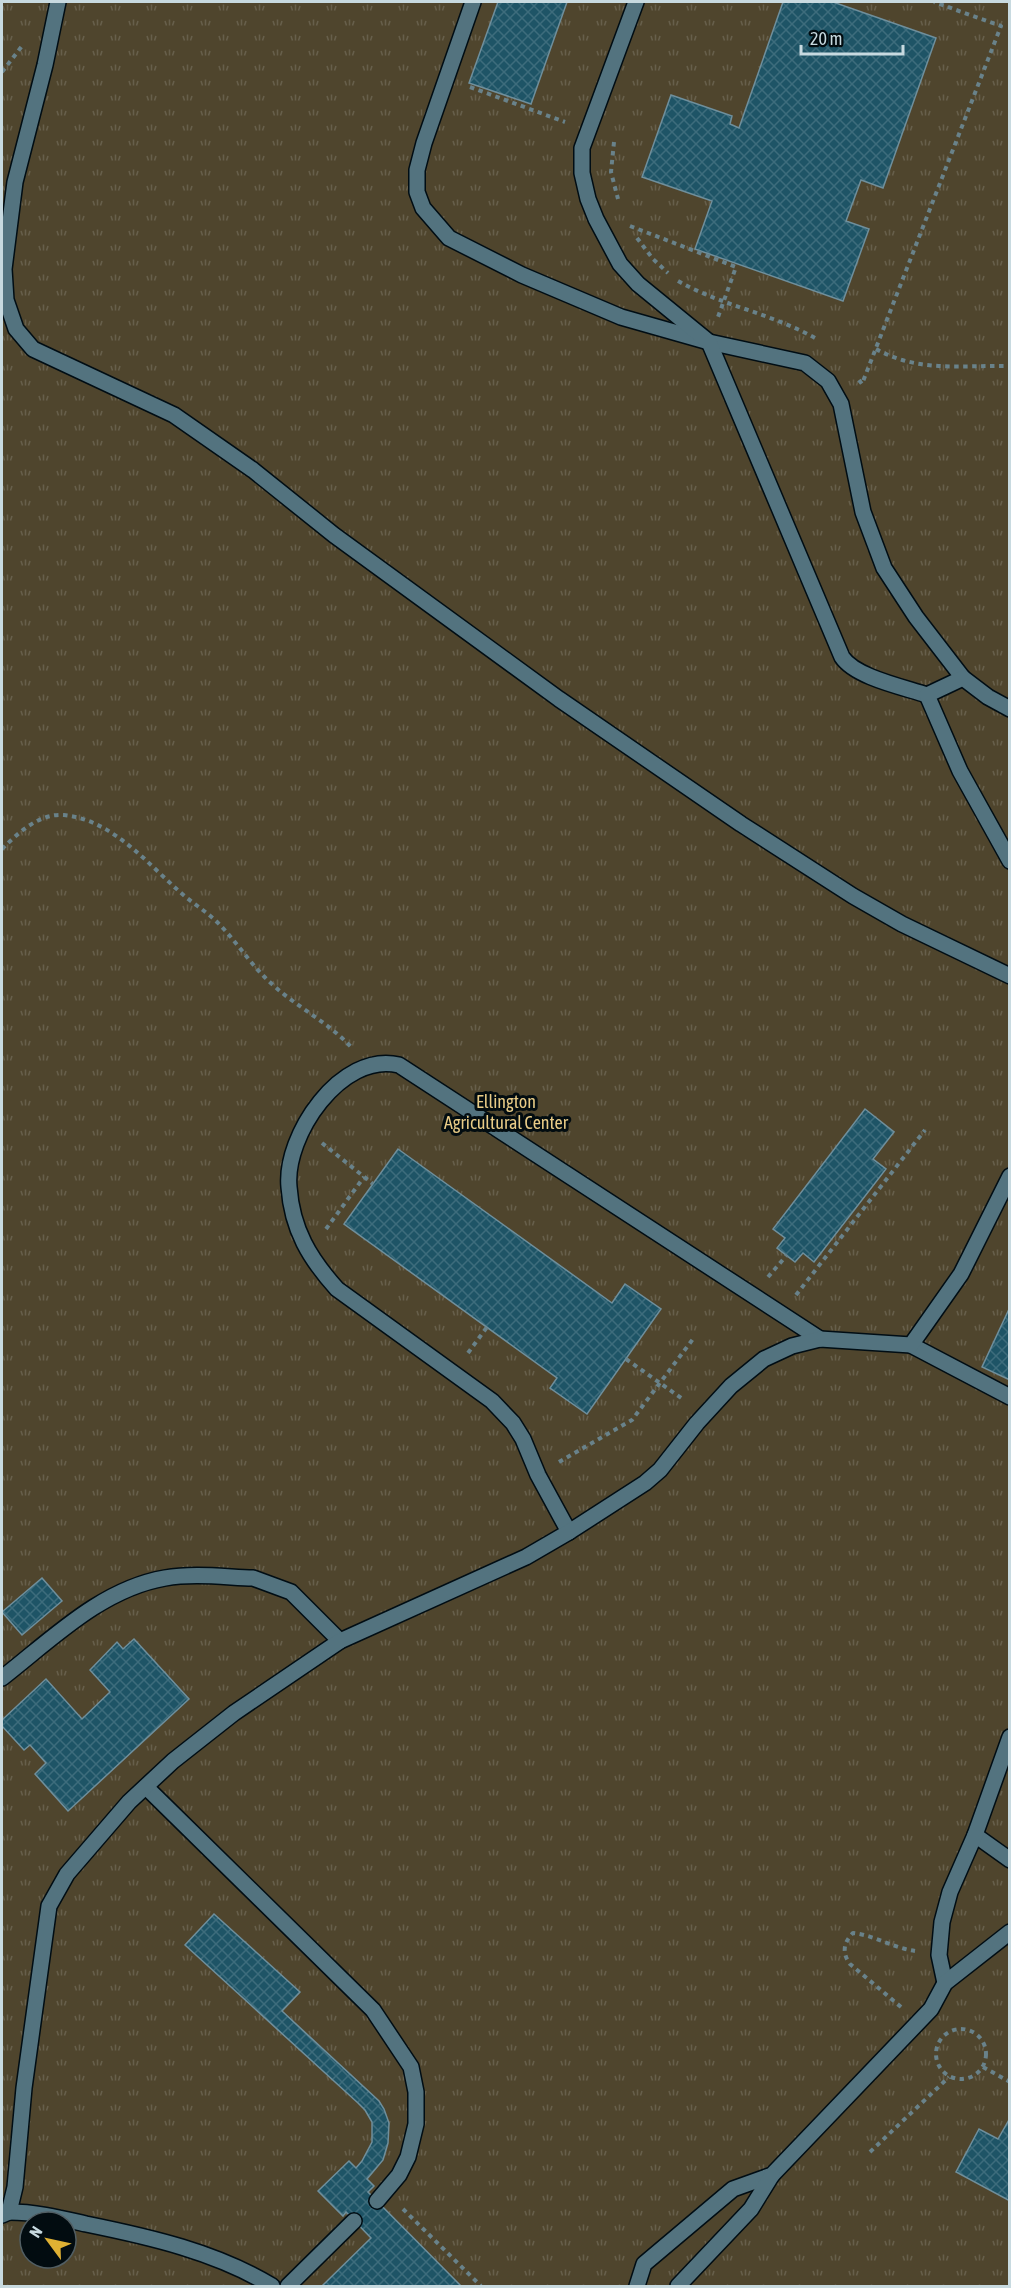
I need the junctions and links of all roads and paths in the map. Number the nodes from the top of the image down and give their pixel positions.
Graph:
1 (58, 2) edge
2 (473, 2) edge
3 (636, 2) edge
4 (934, 2) edge
5 (447, 79) junction
6 (588, 130) junction
7 (621, 210) dead end
8 (626, 220) dead end
9 (630, 226) junction
10 (820, 341) dead end
11 (709, 342) junction
12 (876, 349) junction
13 (1010, 366) edge
14 (856, 378) dead end
15 (963, 678) junction
16 (927, 695) junction
17 (1010, 709) edge
18 (2, 849) edge
19 (1010, 861) edge
20 (1010, 976) edge
21 (363, 1069) junction
22 (303, 1129) junction
23 (925, 1130) dead end
24 (1010, 1176) edge
25 (364, 1177) junction
26 (373, 1184) dead end
27 (308, 1253) junction
28 (781, 1314) junction
29 (487, 1327) dead end
30 (693, 1339) dead end
31 (820, 1339) junction
32 (911, 1345) junction
33 (626, 1359) dead end
34 (454, 1373) junction
35 (660, 1383) junction
36 (1010, 1397) edge
37 (705, 1415) junction
38 (538, 1475) junction
39 (569, 1532) junction
40 (340, 1641) junction
41 (2, 1678) edge
42 (1010, 1737) edge
43 (146, 1787) junction
44 (975, 1835) junction
45 (1010, 1860) edge
46 (1010, 1932) edge
47 (939, 1955) junction
48 (945, 1983) junction
49 (919, 2022) junction
50 (940, 2040) junction
51 (983, 2067) junction
52 (949, 2077) junction
53 (1010, 2082) edge
54 (870, 2152) dead end
55 (772, 2175) junction
56 (381, 2196) joint
57 (5, 2213) edge
58 (354, 2221) dead end
59 (272, 2286) edge
60 (288, 2286) edge
61 (481, 2286) edge
62 (637, 2286) edge
63 (678, 2286) edge

1 - 20 street
2 - 5 street
3 - 6 street
4 - 12 path
5 - 6 path
5 - 11 street
6 - 7 path
6 - 11 street
8 - 9 path
9 - 10 path
9 - 11 path
11 - 15 street
11 - 16 street
12 - 13 path
12 - 14 path
15 - 16 street
15 - 17 street
16 - 19 street
18 - 21 path
21 - 22 street
21 - 28 street
22 - 25 path
22 - 27 street
23 - 28 path
24 - 32 street
25 - 26 path
25 - 27 path
27 - 34 street
28 - 31 street
29 - 34 path
30 - 35 path
31 - 32 street
31 - 37 street
32 - 36 street
33 - 35 path
34 - 38 street
35 - 37 path
35 - 38 path
37 - 39 street
38 - 39 street
39 - 40 street
40 - 41 street
40 - 43 street
42 - 44 street
43 - 56 street
43 - 57 street
44 - 45 street
44 - 47 street
46 - 48 street
47 - 48 street
47 - 49 path
48 - 49 street
49 - 50 path
49 - 55 street
50 - 51 path
50 - 52 path
51 - 52 path
51 - 53 path
52 - 54 path
55 - 62 street
55 - 63 street
56 - 61 path
57 - 59 street
58 - 60 street

